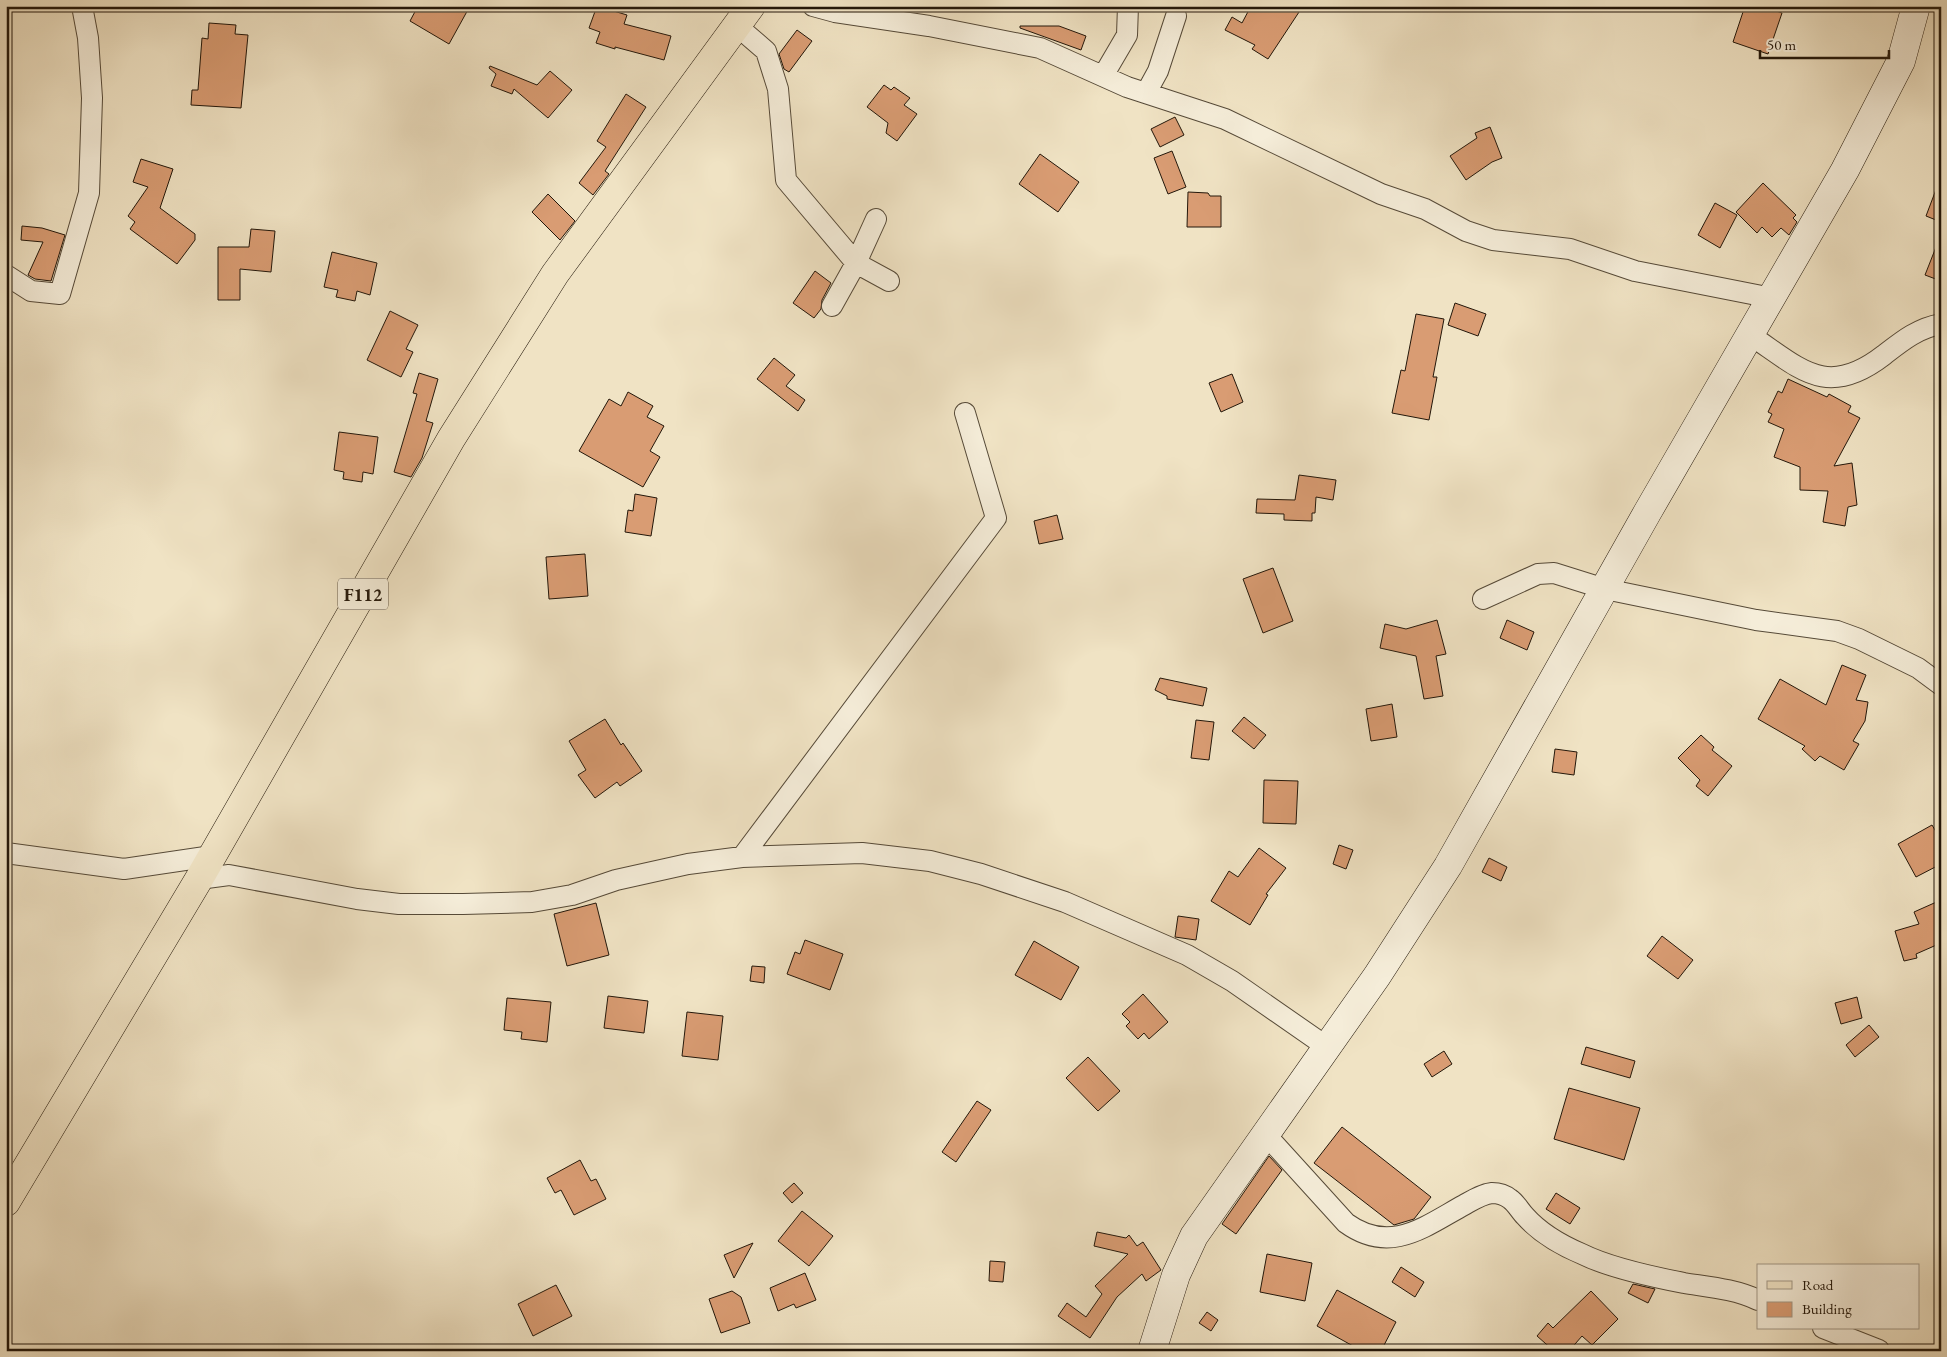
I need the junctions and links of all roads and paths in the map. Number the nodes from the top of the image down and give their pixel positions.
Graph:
1 (82, 6) edge
2 (812, 6) edge
3 (1128, 6) edge
4 (1916, 6) edge
5 (744, 16) edge
6 (1176, 16) dead end
7 (1102, 76) junction
8 (1146, 93) junction
9 (876, 219) dead end
10 (856, 263) junction
11 (6, 275) edge
12 (889, 281) dead end
13 (1772, 298) junction
14 (832, 306) dead end
15 (1941, 324) edge
16 (1750, 335) junction
17 (965, 413) dead end
18 (1605, 589) junction
19 (1482, 599) dead end
20 (1941, 685) edge
21 (6, 853) edge
22 (742, 857) junction
23 (205, 867) junction
24 (1327, 1046) junction
25 (1267, 1136) junction
26 (6, 1202) edge
27 (1757, 1300) edge
28 (1828, 1330) edge
29 (1879, 1350) dead end
30 (1152, 1351) edge

1 - 11 street
2 - 7 street
3 - 7 street
4 - 13 street
5 - 10 street
5 - 23 main road, F112
6 - 8 street
7 - 8 street
8 - 13 street
9 - 10 street
10 - 12 street
10 - 14 street
13 - 16 street
15 - 16 street
16 - 18 street
17 - 22 street
18 - 19 street
18 - 20 street
18 - 24 street
21 - 23 street
22 - 23 street
22 - 24 street
23 - 26 main road, F112
24 - 25 street
25 - 27 street
25 - 30 street
28 - 29 street

